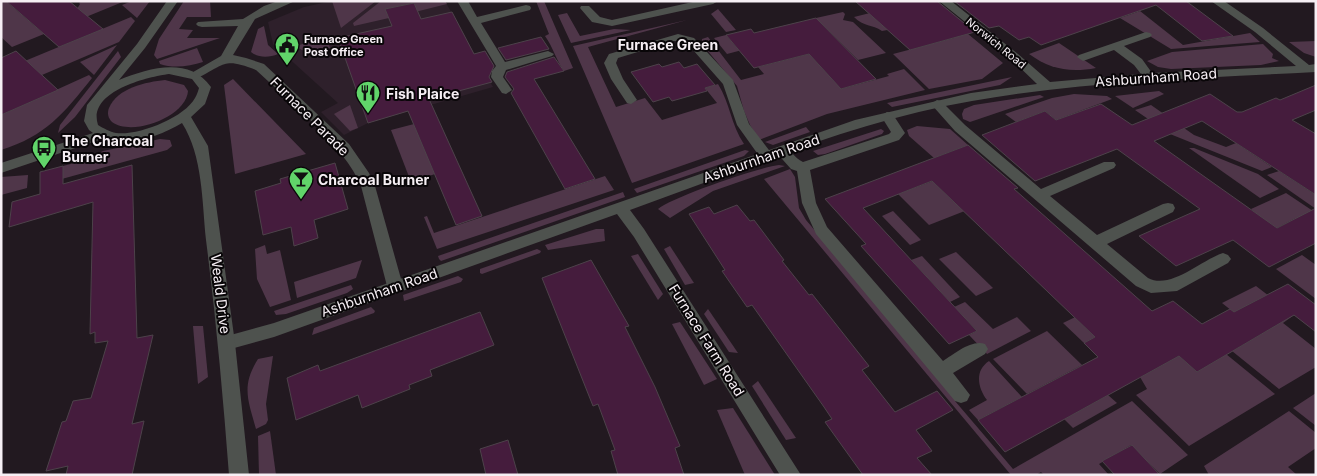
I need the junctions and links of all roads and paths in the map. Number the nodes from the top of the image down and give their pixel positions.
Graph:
1 (173, 1) edge
2 (290, 1) edge
3 (462, 1) edge
4 (714, 1) edge
5 (944, 1) edge
6 (1216, 1) edge
7 (526, 8) dead end
8 (585, 8) dead end
9 (474, 21) junction
10 (246, 22) junction
11 (202, 24) dead end
12 (1146, 35) dead end
13 (141, 46) junction
14 (1115, 46) junction
15 (548, 54) dead end
16 (1083, 57) dead end
17 (226, 58) junction
18 (502, 67) junction
19 (1311, 68) edge
20 (153, 72) junction
21 (194, 75) junction
22 (1149, 77) junction
23 (1047, 86) junction
24 (506, 90) dead end
25 (630, 100) dead end
26 (96, 101) junction
27 (937, 104) junction
28 (887, 116) junction
29 (185, 117) junction
30 (104, 134) junction
31 (782, 151) junction
32 (767, 157) junction
33 (1109, 165) dead end
34 (803, 167) junction
35 (1, 168) edge
36 (1040, 195) junction
37 (620, 207) junction
38 (1168, 208) dead end
39 (1095, 243) junction
40 (1223, 259) dead end
41 (395, 286) junction
42 (227, 343) junction
43 (979, 348) dead end
44 (941, 371) junction
45 (961, 395) dead end
46 (239, 475) edge
47 (792, 475) edge

1 - 13 street
2 - 10 street
3 - 9 street
4 - 8 street
5 - 23 street, Norwich Road
6 - 19 street
7 - 9 street
9 - 18 street
10 - 11 street
10 - 17 street
12 - 14 street
13 - 20 street
13 - 26 street
14 - 16 street
14 - 22 street
15 - 18 street
17 - 21 street
17 - 41 street, Furnace Parade
18 - 24 street
19 - 22 street, Ashburnham Road
20 - 21 street
20 - 26 street
21 - 29 street
22 - 23 street, Ashburnham Road
23 - 27 street, Ashburnham Road
25 - 32 street
26 - 30 street
27 - 28 street, Ashburnham Road
27 - 36 street
28 - 31 street, Ashburnham Road
28 - 34 street
29 - 30 street
29 - 42 street, Weald Drive
30 - 35 street
31 - 32 street, Ashburnham Road
31 - 34 street
32 - 37 street, Ashburnham Road
33 - 36 street
34 - 44 street
36 - 39 street
37 - 41 street, Ashburnham Road
37 - 47 street, Furnace Farm Road
38 - 39 street
39 - 40 street
41 - 42 street, Ashburnham Road
42 - 46 street, Weald Drive
43 - 44 street
44 - 45 street

